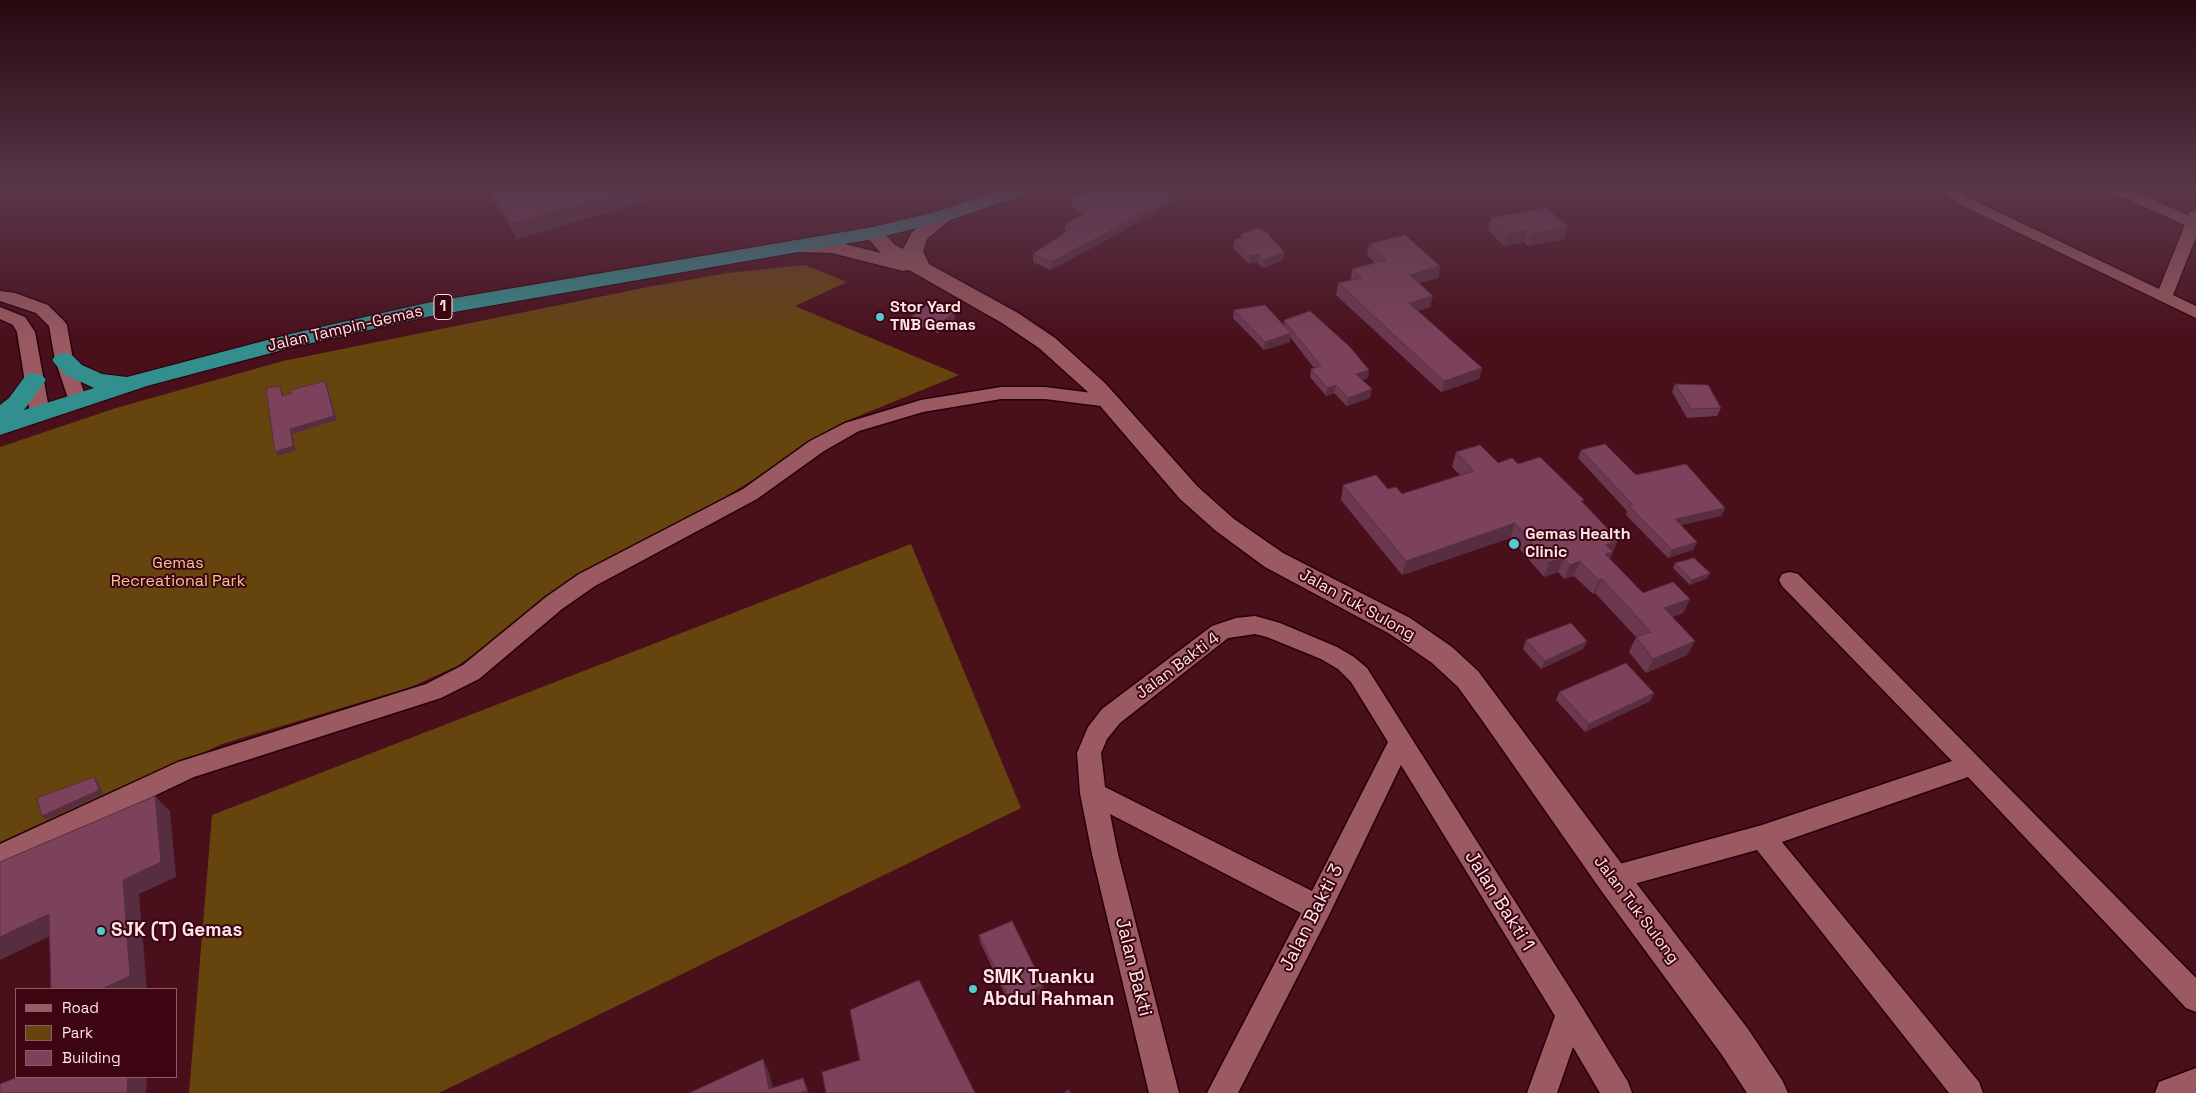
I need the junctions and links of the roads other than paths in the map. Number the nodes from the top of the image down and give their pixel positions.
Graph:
1 (825, 241) edge
2 (881, 241) edge
3 (916, 241) edge
4 (2047, 241) edge
5 (2187, 241) edge
6 (795, 246) junction
7 (921, 269) junction
8 (0, 296) edge
9 (2164, 297) junction
10 (0, 312) edge
11 (2196, 313) edge
12 (64, 360) junction
13 (34, 380) junction
14 (139, 381) junction
15 (78, 401) junction
16 (1109, 402) junction
17 (40, 414) junction
18 (0, 418) edge
19 (0, 427) edge
20 (1790, 580) dead end
21 (1380, 709) joint
22 (1400, 742) junction
23 (1972, 764) junction
24 (1093, 793) junction
25 (1762, 836) junction
26 (1103, 841) joint
27 (0, 857) edge
28 (1612, 878) junction
29 (1318, 908) junction
30 (2196, 998) edge
31 (1570, 1014) junction
32 (2196, 1083) edge
33 (1164, 1093) edge
34 (1222, 1093) edge
35 (1542, 1093) edge
36 (1617, 1093) edge
37 (1770, 1093) edge
38 (1968, 1093) edge
39 (2170, 1093) edge

1 - 6 highway, Jalan Tampin-Gemas / 1
2 - 7 street, Jalan Tuk Sulong
3 - 7 street
4 - 9 street
5 - 9 street
6 - 7 street
6 - 14 highway, Jalan Tampin-Gemas / 1
7 - 16 street, Jalan Tuk Sulong
8 - 12 street
9 - 11 street
10 - 13 street
12 - 14 highway
12 - 15 street
13 - 17 street
13 - 18 highway
14 - 15 highway, Jalan Tampin-Gemas / 1
15 - 17 highway, Jalan Tampin-Gemas / 1
16 - 27 street
16 - 28 street, Jalan Tuk Sulong
17 - 19 highway, Jalan Tampin-Gemas / 1
20 - 23 street
21 - 22 street, Jalan Bakti 1
21 - 24 street, Jalan Bakti 4
22 - 29 street, Jalan Bakti 3
22 - 31 street, Jalan Bakti 1
23 - 25 street
23 - 30 street
24 - 26 street, Jalan Bakti 4
24 - 29 street
25 - 28 street
25 - 38 street
26 - 33 street, Jalan Bakti
28 - 37 street, Jalan Tuk Sulong
29 - 34 street, Jalan Bakti 3
31 - 35 street
31 - 36 street, Jalan Bakti 1
32 - 39 street

